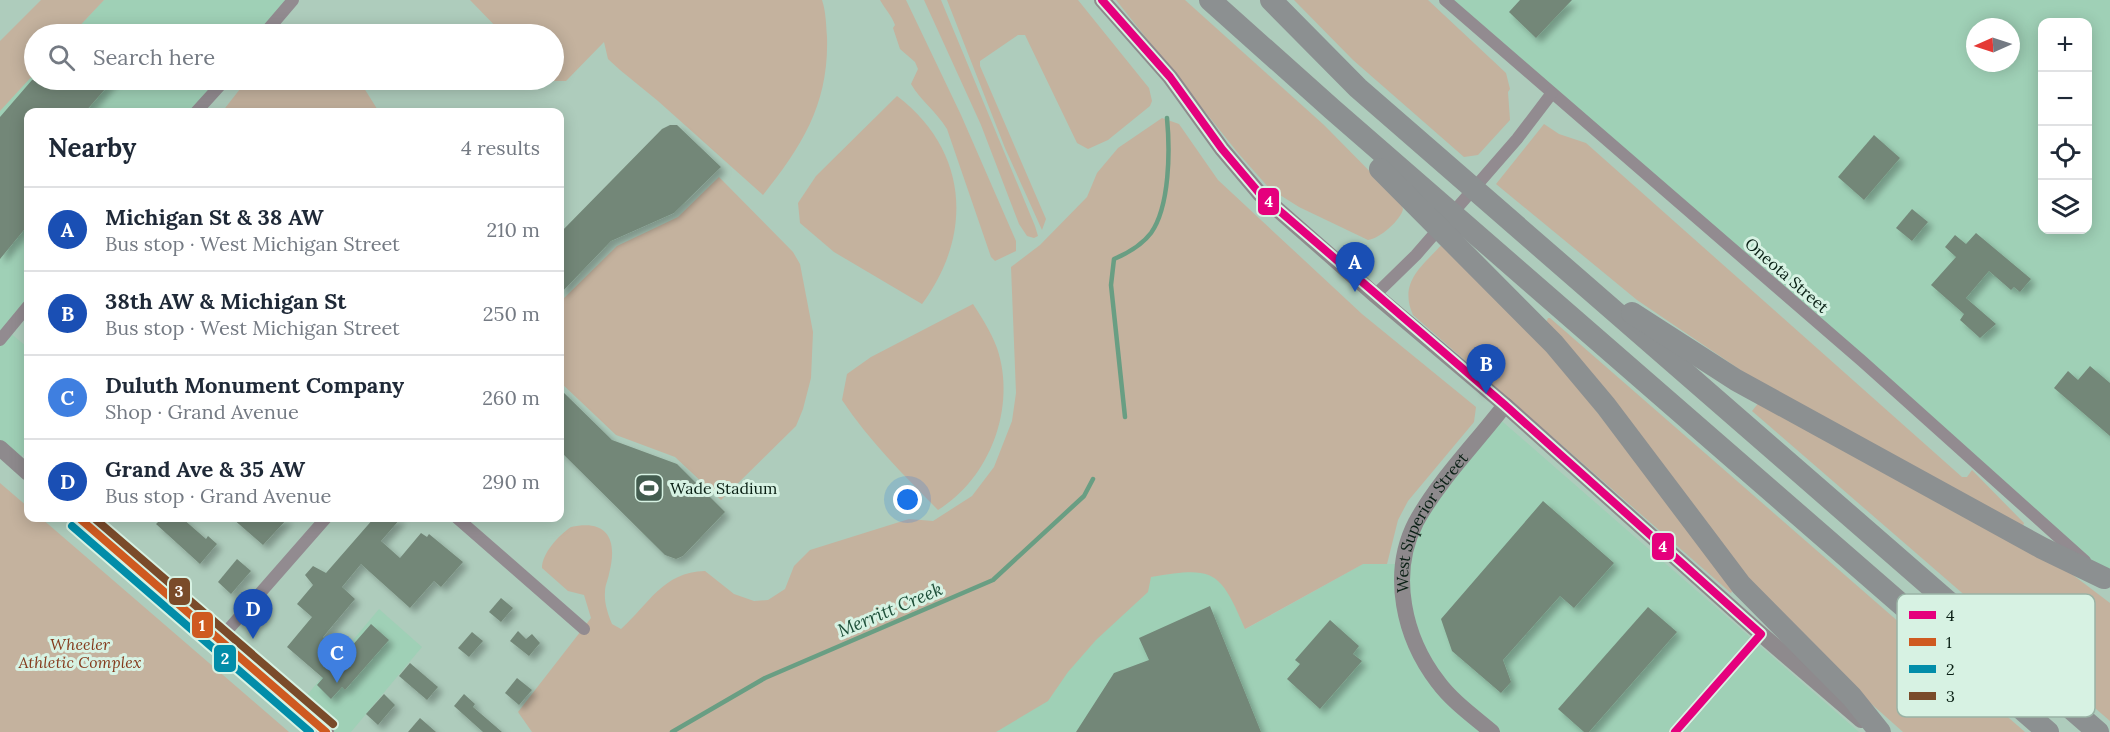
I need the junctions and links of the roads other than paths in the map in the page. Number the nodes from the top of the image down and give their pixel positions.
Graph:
1 (293, 0) edge
2 (1102, 0) edge
3 (1210, 0) edge
4 (1271, 0) edge
5 (1445, 0) edge
6 (273, 24) edge
7 (216, 90) edge
8 (1552, 93) junction
9 (200, 108) edge
10 (1332, 110) junction
11 (1567, 271) junction
12 (1375, 296) junction
13 (24, 311) edge
14 (0, 340) edge
15 (1505, 405) junction
16 (0, 448) edge
17 (24, 469) edge
18 (84, 522) edge
19 (322, 522) edge
20 (462, 522) edge
21 (2107, 581) edge
22 (1939, 594) edge
23 (1897, 601) edge
24 (584, 629) dead end
25 (1761, 634) junction
26 (219, 639) junction
27 (2031, 717) edge
28 (2081, 717) edge
29 (326, 732) edge
30 (1492, 732) edge
31 (1675, 732) edge
32 (1875, 732) edge
33 (1880, 732) edge
34 (2048, 732) edge
35 (2098, 732) edge

1 - 6 street
2 - 12 street
3 - 10 highway
4 - 11 highway
5 - 8 street, Oneota Street
7 - 9 street
8 - 12 street
8 - 21 street, Oneota Street
10 - 23 highway
10 - 33 highway
11 - 21 highway
11 - 22 highway
12 - 15 street
13 - 14 street
15 - 25 street
15 - 30 street, West Superior Street
16 - 17 street
18 - 26 street
19 - 26 street
20 - 24 street
25 - 31 street
25 - 32 street
26 - 29 street
27 - 34 highway
28 - 35 highway

